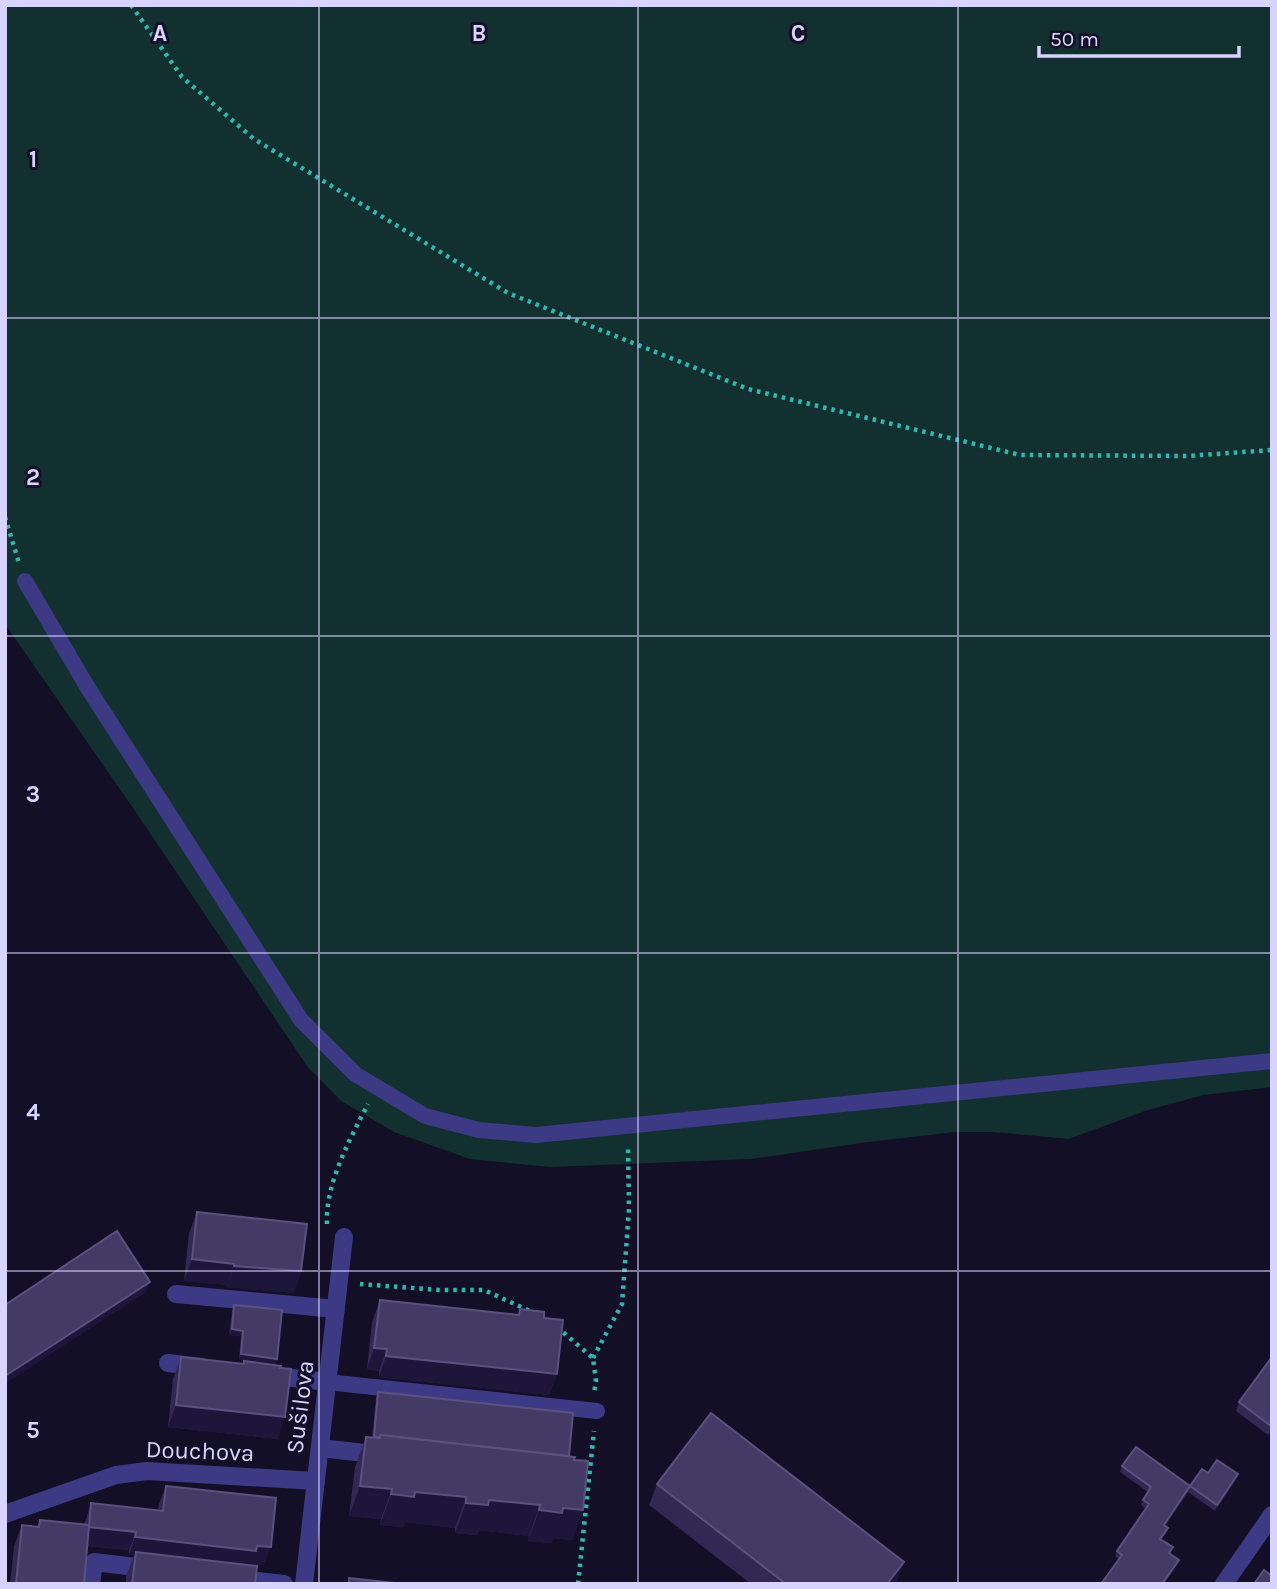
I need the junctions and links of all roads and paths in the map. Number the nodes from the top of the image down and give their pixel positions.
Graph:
1 (131, 5) edge
2 (1272, 450) edge
3 (5, 517) edge
4 (25, 581) joint
5 (1272, 1061) edge
6 (376, 1087) junction
7 (627, 1126) junction
8 (344, 1237) joint
9 (339, 1282) junction
10 (176, 1294) dead end
11 (336, 1308) junction
12 (538, 1314) edge
13 (548, 1319) edge
14 (593, 1358) junction
15 (168, 1363) dead end
16 (221, 1369) edge
17 (247, 1372) edge
18 (327, 1382) junction
19 (597, 1411) junction
20 (320, 1448) junction
21 (400, 1457) edge
22 (316, 1481) junction
23 (5, 1514) edge
24 (1272, 1515) edge
25 (175, 1572) edge
26 (216, 1576) edge
27 (91, 1584) edge
28 (284, 1584) edge
29 (304, 1584) edge
30 (578, 1584) edge
31 (1224, 1584) edge

1 - 2 path
3 - 4 path
4 - 6 lane
5 - 7 lane
6 - 7 lane
6 - 8 path
7 - 14 path
8 - 9 street, Sušilova
9 - 11 street, Sušilova
9 - 12 path
10 - 11 street
11 - 18 street, Sušilova
13 - 14 path
14 - 19 path
15 - 16 street
17 - 18 street
18 - 19 lane
18 - 20 street, Sušilova
19 - 30 path
20 - 21 street
20 - 22 street, Sušilova
22 - 23 street, Douchova
22 - 29 street, Sušilova
24 - 31 street
25 - 27 street
26 - 28 street

